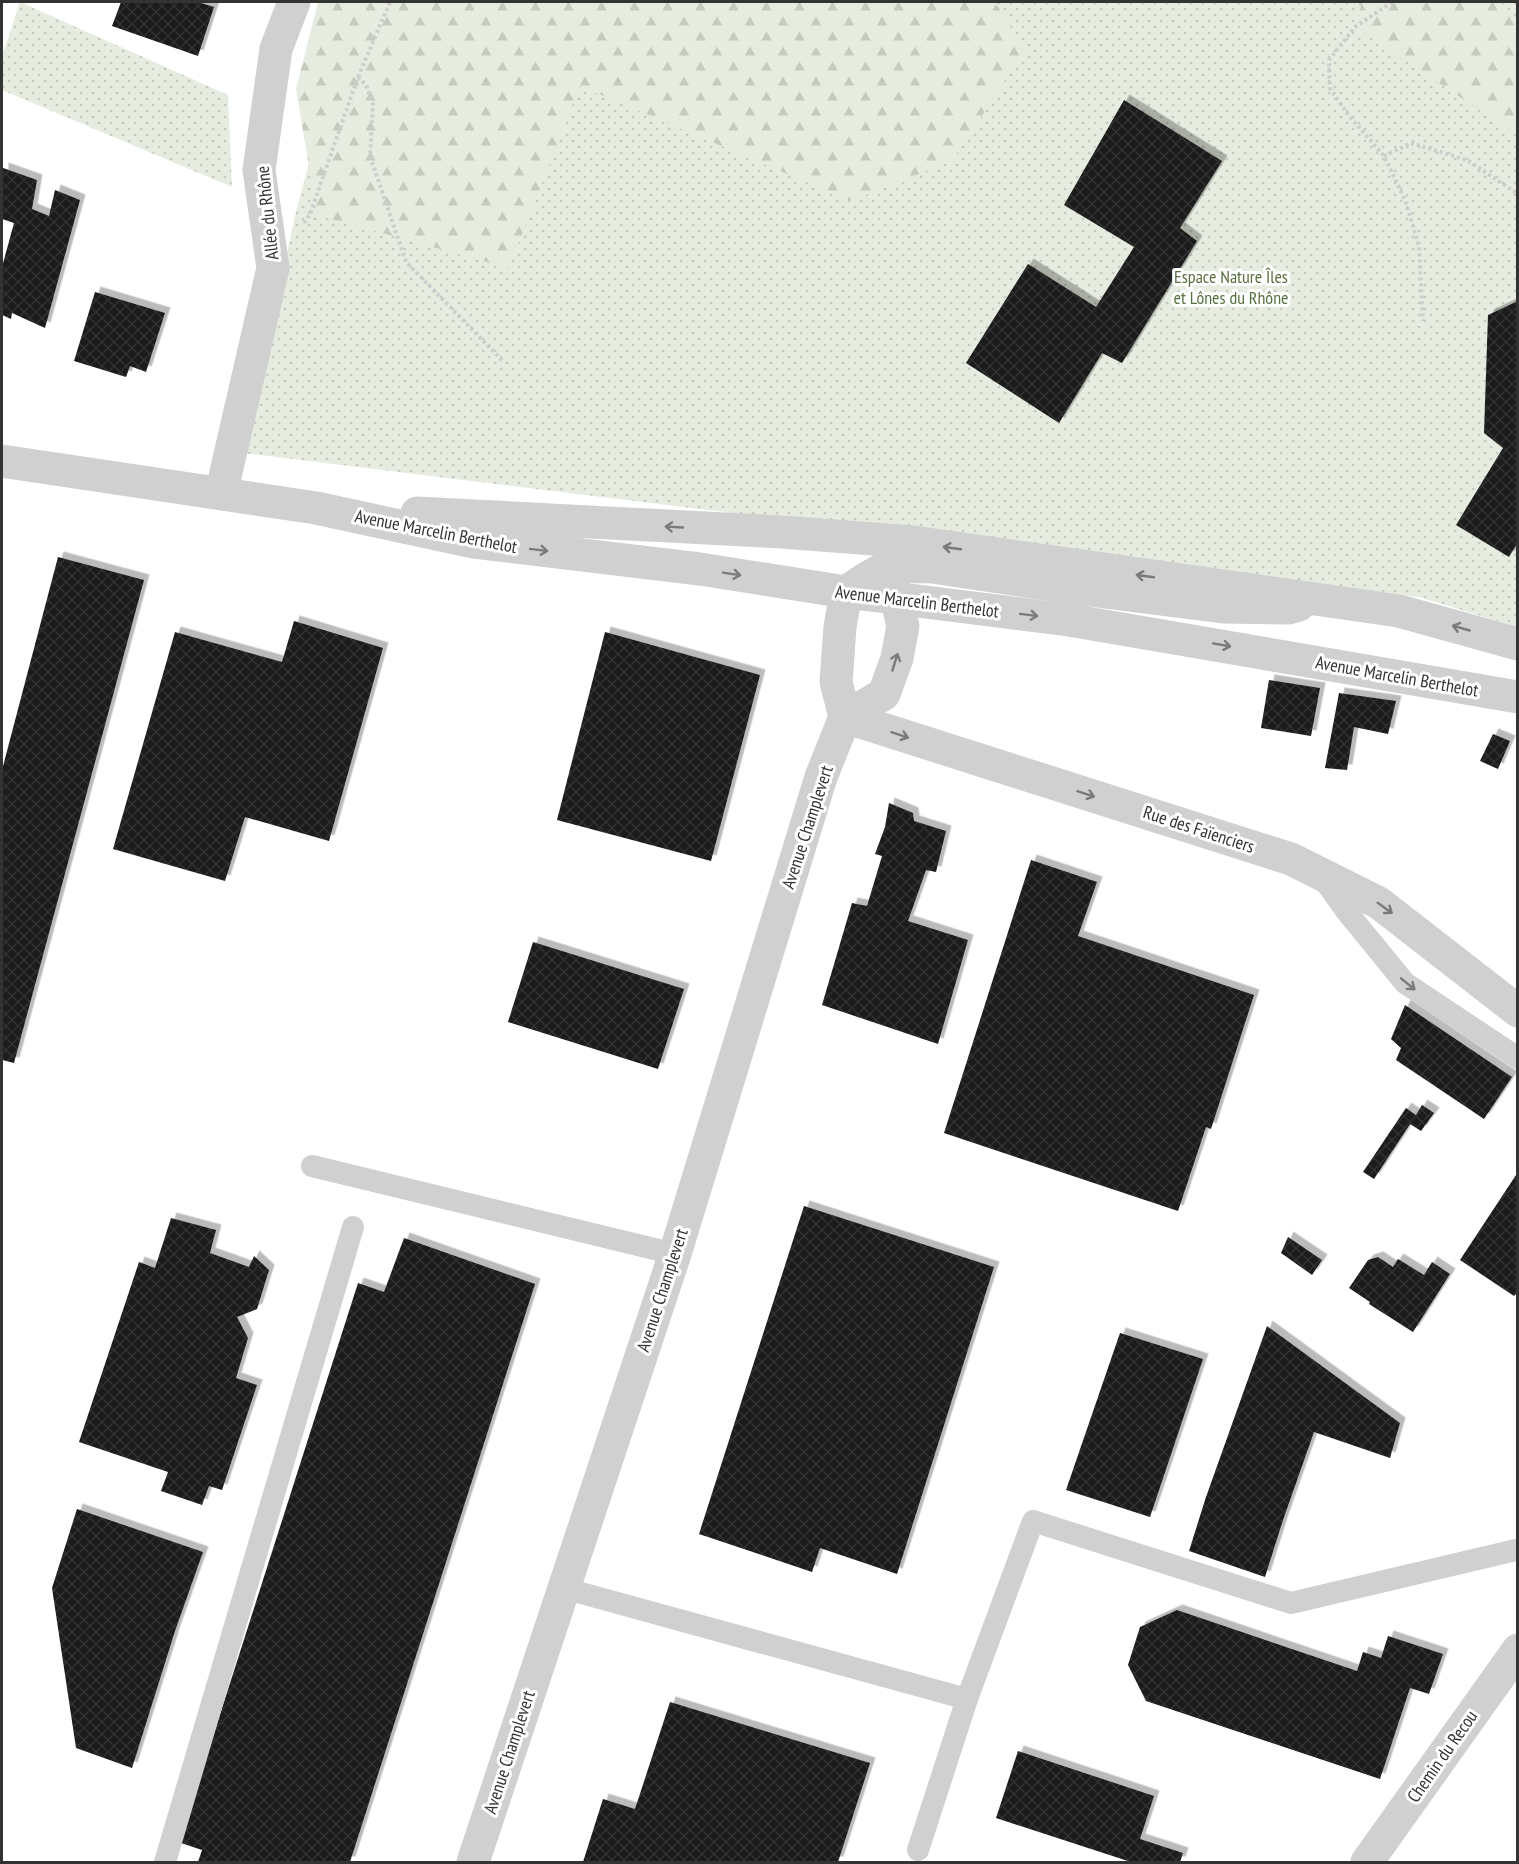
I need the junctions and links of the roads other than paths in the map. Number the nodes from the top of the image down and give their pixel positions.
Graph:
1 (294, 2) edge
2 (2, 461) edge
3 (221, 494) junction
4 (316, 508) junction
5 (864, 538) junction
6 (888, 566) junction
7 (1072, 591) junction
8 (846, 592) junction
9 (898, 599) junction
10 (1518, 644) edge
11 (1518, 697) edge
12 (845, 717) junction
13 (1320, 873) junction
14 (1518, 1011) edge
15 (1518, 1058) edge
16 (312, 1166) dead end
17 (353, 1227) dead end
18 (675, 1254) junction
19 (1516, 1550) edge
20 (563, 1588) junction
21 (1518, 1650) edge
22 (967, 1699) junction
23 (918, 1850) dead end
24 (1370, 1861) edge
25 (165, 1863) edge
26 (474, 1863) edge

1 - 3 street, Allée du Rhône
2 - 3 street, Avenue Marcelin Berthelot
3 - 4 street, Avenue Marcelin Berthelot
5 -> 4 street, Avenue Marcelin Berthelot
4 -> 8 street, Avenue Marcelin Berthelot
5 - 6 street
7 -> 5 street, Avenue Marcelin Berthelot
6 - 7 street
6 - 8 street
6 - 9 street
9 -> 7 street, Avenue Marcelin Berthelot
10 -> 7 street, Avenue Marcelin Berthelot
7 -> 11 street, Avenue Marcelin Berthelot
8 - 9 street, Avenue Marcelin Berthelot
8 - 12 street
12 -> 9 street
12 -> 13 street, Rue des Faïenciers
12 - 18 street, Avenue Champlevert
13 -> 14 street, Rue des Faïenciers
13 -> 15 lane
16 - 18 lane
17 - 25 lane
18 - 20 street, Avenue Champlevert
19 - 22 lane
20 - 22 lane
20 - 26 street, Avenue Champlevert
21 - 24 street, Chemin du Recou
22 - 23 lane

